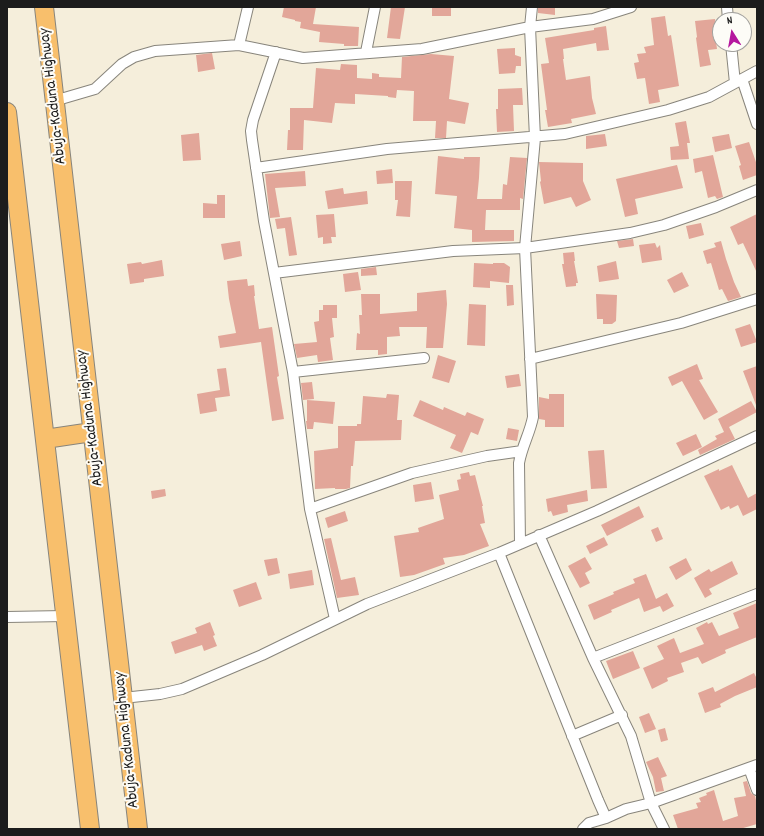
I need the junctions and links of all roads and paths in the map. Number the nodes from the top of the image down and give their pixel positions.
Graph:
1 (44, 7) edge
2 (248, 7) edge
3 (375, 7) edge
4 (532, 7) edge
5 (631, 7) edge
6 (530, 27) junction
7 (239, 45) junction
8 (276, 52) junction
9 (366, 52) junction
10 (733, 52) edge
11 (757, 71) edge
12 (738, 81) junction
13 (54, 101) junction
14 (7, 112) edge
15 (757, 124) edge
16 (535, 138) junction
17 (256, 168) junction
18 (757, 190) edge
19 (525, 248) junction
20 (274, 273) junction
21 (757, 299) edge
22 (424, 358) dead end
23 (530, 359) junction
24 (293, 372) junction
25 (92, 432) junction
26 (757, 436) edge
27 (45, 439) junction
28 (522, 451) junction
29 (310, 509) junction
30 (539, 535) junction
31 (520, 544) junction
32 (499, 553) junction
33 (757, 594) edge
34 (65, 616) junction
35 (7, 617) edge
36 (335, 619) junction
37 (593, 658) junction
38 (123, 698) junction
39 (622, 715) junction
40 (572, 736) junction
41 (753, 766) edge
42 (757, 790) edge
43 (651, 803) junction
44 (606, 818) junction
45 (90, 829) edge
46 (138, 829) edge
47 (582, 829) edge
48 (664, 829) edge

1 - 13 highway, Abuja-Kaduna Highway
2 - 7 street
3 - 9 street
4 - 6 street
5 - 6 street
6 - 9 street
6 - 16 street
7 - 8 street
7 - 13 street
8 - 9 street
8 - 17 street
10 - 12 street
11 - 12 street
12 - 15 street
12 - 16 street
13 - 25 highway, Abuja-Kaduna Highway
14 - 27 highway
16 - 17 street
16 - 19 street
17 - 20 street
18 - 19 street
19 - 20 street
19 - 23 street
20 - 24 street
21 - 23 street
22 - 24 street
23 - 28 street
24 - 29 street
25 - 27 highway
25 - 38 highway, Abuja-Kaduna Highway
26 - 30 street
27 - 34 highway
28 - 29 street
28 - 31 street
29 - 36 street
30 - 31 street
30 - 37 street
31 - 32 street
32 - 36 street
32 - 40 street
33 - 37 street
34 - 35 street
34 - 45 highway
36 - 38 street
37 - 39 street
38 - 46 highway, Abuja-Kaduna Highway
39 - 40 street
39 - 43 street
40 - 44 street
41 - 42 street
41 - 43 street
43 - 44 street
43 - 48 street
44 - 47 street

